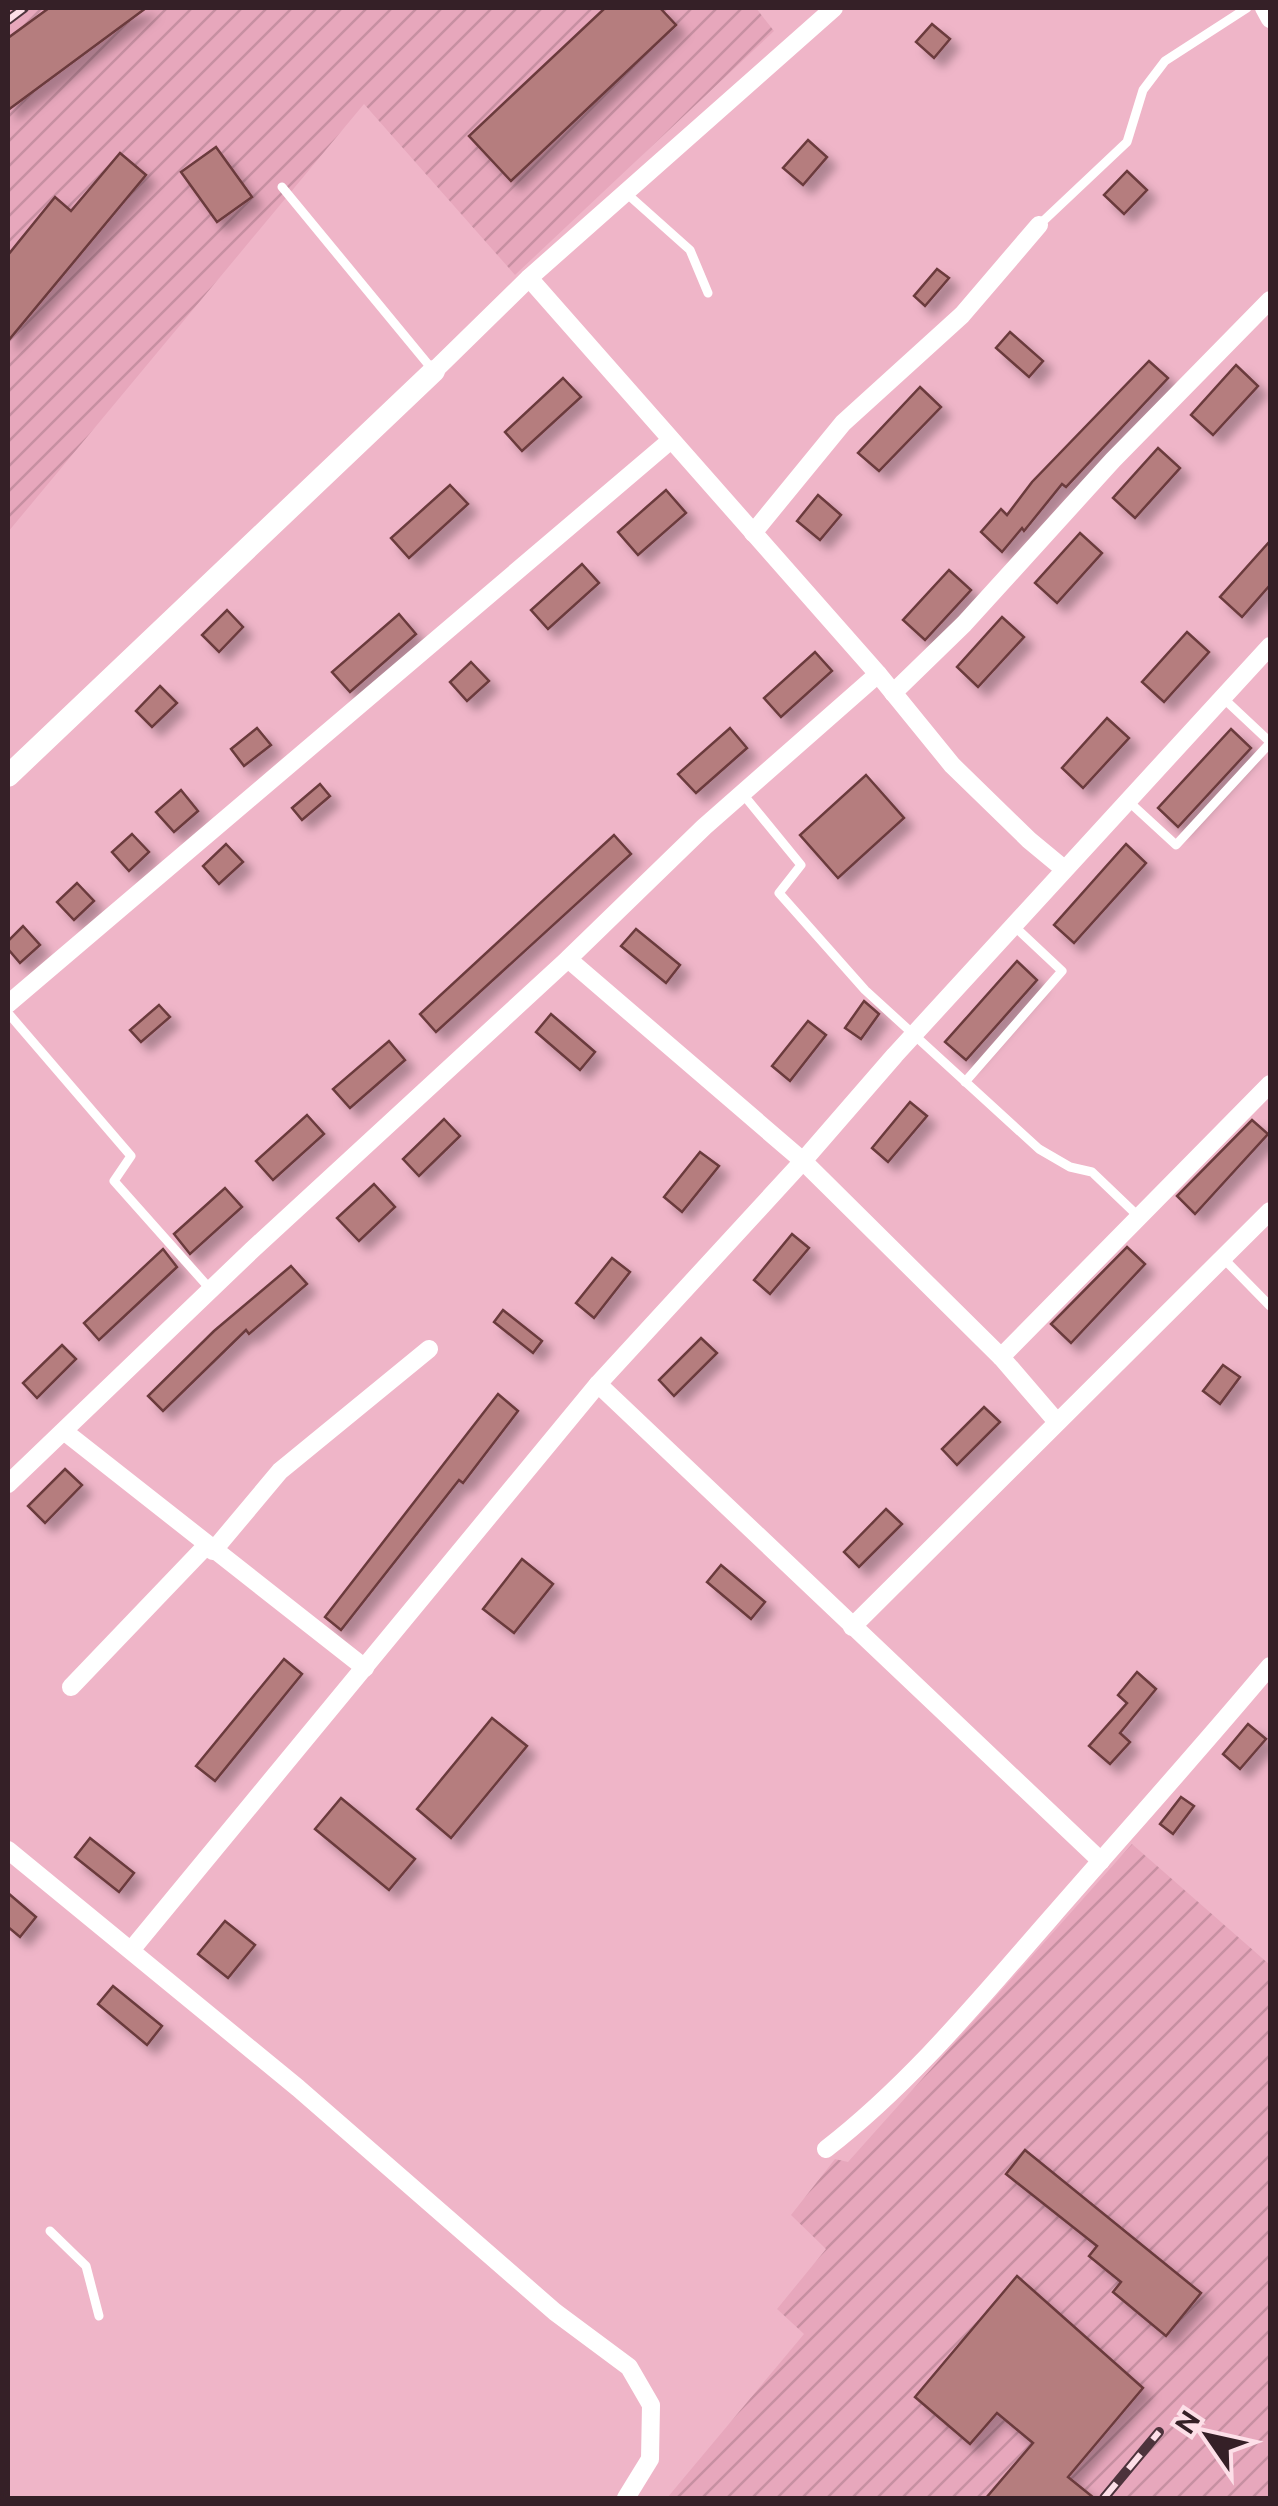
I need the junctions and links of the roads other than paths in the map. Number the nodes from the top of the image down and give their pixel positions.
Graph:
1 (834, 8) edge
2 (1247, 8) edge
3 (1264, 8) edge
4 (1270, 19) edge
5 (282, 186) dead end
6 (624, 192) junction
7 (1039, 225) joint
8 (529, 278) junction
9 (708, 294) dead end
10 (1270, 300) edge
11 (434, 371) junction
12 (671, 440) junction
13 (754, 533) junction
14 (1270, 646) edge
15 (878, 674) junction
16 (892, 693) junction
17 (1222, 697) junction
18 (1270, 742) edge
19 (8, 776) edge
20 (742, 793) junction
21 (1127, 800) junction
22 (1064, 869) junction
23 (1013, 925) junction
24 (568, 958) junction
25 (8, 1004) edge
26 (8, 1013) edge
27 (914, 1034) junction
28 (965, 1082) junction
29 (1270, 1084) edge
30 (803, 1161) junction
31 (1270, 1211) edge
32 (1138, 1216) junction
33 (1224, 1259) junction
34 (211, 1290) junction
35 (1270, 1306) edge
36 (429, 1349) dead end
37 (1000, 1357) junction
38 (598, 1384) junction
39 (1057, 1422) junction
40 (65, 1432) junction
41 (8, 1484) edge
42 (210, 1548) junction
43 (852, 1627) junction
44 (1270, 1666) edge
45 (365, 1668) junction
46 (71, 1687) dead end
47 (8, 1850) edge
48 (1101, 1860) junction
49 (132, 1949) junction
50 (826, 2149) dead end
51 (50, 2231) dead end
52 (98, 2316) dead end
53 (626, 2498) edge

1 - 6 street
2 - 7 lane
3 - 4 street
5 - 11 lane
6 - 8 street
6 - 9 lane
7 - 13 street
8 - 11 street
8 - 12 street
10 - 16 street
11 - 19 street
12 - 13 street
12 - 25 street
13 - 15 street
14 - 17 street
15 - 16 street
15 - 20 street
16 - 22 street
17 - 18 lane
17 - 21 street
18 - 21 lane
20 - 24 street
20 - 27 lane
21 - 22 street
22 - 23 street
23 - 27 street
23 - 28 lane
24 - 30 street
24 - 34 street
26 - 34 lane
27 - 28 lane
27 - 30 street
28 - 32 lane
29 - 32 street
30 - 37 street
30 - 38 street
31 - 33 street
32 - 37 street
33 - 35 lane
33 - 39 street
34 - 40 street
36 - 42 street
37 - 39 street
38 - 43 street
38 - 45 street
39 - 43 street
40 - 41 street
40 - 42 street
42 - 45 street
42 - 46 street
43 - 48 street
44 - 48 street
45 - 49 street
47 - 49 street
48 - 50 street
49 - 53 street
51 - 52 lane

